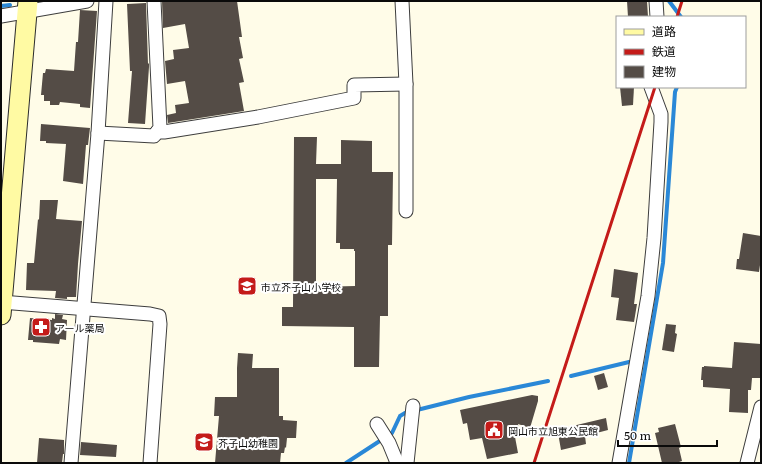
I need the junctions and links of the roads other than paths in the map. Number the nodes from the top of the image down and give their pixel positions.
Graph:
1 (87, 1) edge
2 (106, 1) edge
3 (154, 1) edge
4 (402, 1) edge
5 (656, 1) edge
6 (27, 6) edge
7 (1, 16) edge
8 (657, 16) edge
9 (406, 84) junction
10 (651, 88) edge
11 (157, 132) junction
12 (98, 134) junction
13 (406, 211) dead end
14 (1, 306) edge
15 (83, 309) junction
16 (761, 407) edge
17 (412, 411) dead end
18 (383, 433) dead end
19 (71, 463) edge
20 (150, 463) edge
21 (396, 463) edge
22 (407, 463) edge
23 (619, 463) edge
24 (746, 463) edge

1 - 6 street
2 - 12 street
3 - 11 street
4 - 9 street
5 - 8 street
6 - 7 street
6 - 14 street
9 - 11 street
9 - 13 street
10 - 23 street
11 - 12 street
12 - 15 street
14 - 15 street
15 - 19 street
15 - 20 street
16 - 24 street
17 - 22 street
18 - 21 street

